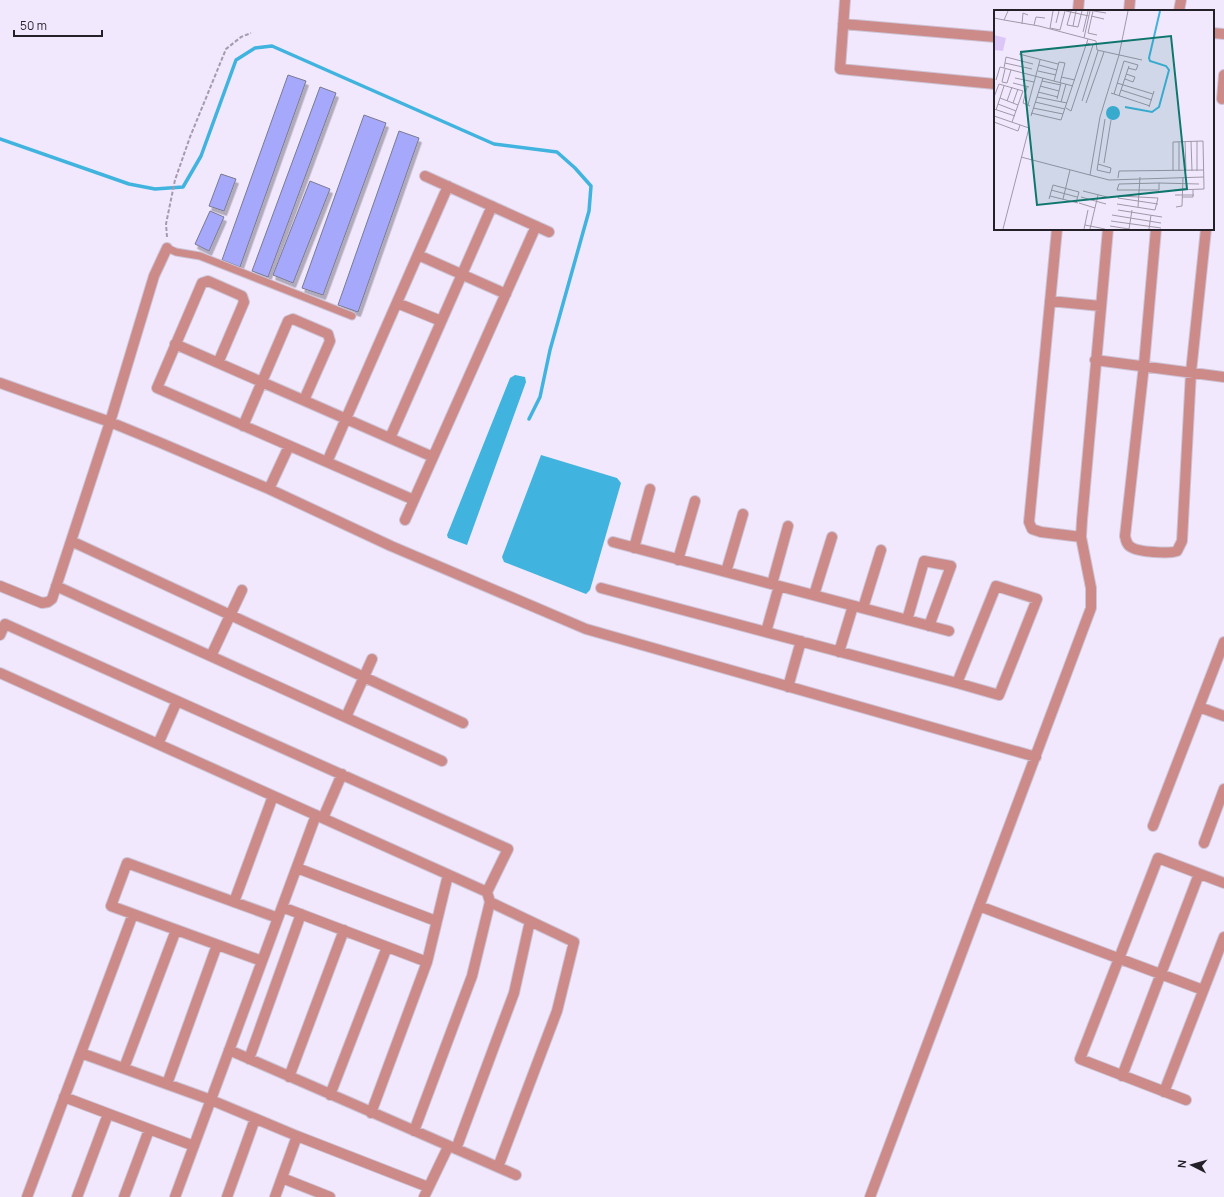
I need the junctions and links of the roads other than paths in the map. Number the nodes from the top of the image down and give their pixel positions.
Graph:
1 (845, 0) edge
2 (1079, 0) edge
3 (1130, 0) edge
4 (1181, 0) edge
5 (1078, 10) edge
6 (1129, 10) edge
7 (1179, 10) edge
8 (843, 24) junction
9 (1214, 33) edge
10 (1224, 34) edge
11 (994, 37) edge
12 (1224, 75) edge
13 (994, 84) edge
14 (1222, 99) dead end
15 (425, 176) dead end
16 (448, 186) junction
17 (492, 206) junction
18 (536, 226) junction
19 (1057, 230) edge
20 (1108, 230) edge
21 (1156, 230) edge
22 (1206, 230) edge
23 (549, 232) dead end
24 (167, 248) joint
25 (418, 255) junction
26 (462, 274) junction
27 (506, 294) junction
28 (1050, 301) junction
29 (397, 303) junction
30 (1100, 306) junction
31 (352, 316) dead end
32 (441, 321) junction
33 (175, 344) junction
34 (1095, 360) junction
35 (218, 363) junction
36 (1144, 365) junction
37 (1191, 372) junction
38 (1224, 377) edge
39 (262, 382) junction
40 (0, 383) edge
41 (304, 400) junction
42 (346, 419) junction
43 (110, 422) junction
44 (243, 426) junction
45 (390, 438) junction
46 (289, 446) junction
47 (433, 457) junction
48 (327, 462) junction
49 (269, 489) junction
50 (650, 489) dead end
51 (414, 500) junction
52 (695, 501) dead end
53 (743, 514) dead end
54 (405, 520) dead end
55 (788, 526) dead end
56 (832, 537) dead end
57 (1081, 537) junction
58 (71, 541) junction
59 (613, 542) dead end
60 (634, 548) junction
61 (881, 550) dead end
62 (678, 560) junction
63 (726, 572) junction
64 (776, 585) junction
65 (0, 586) edge
66 (56, 586) junction
67 (601, 588) dead end
68 (242, 590) dead end
69 (814, 595) junction
70 (858, 607) junction
71 (230, 615) junction
72 (906, 620) junction
73 (929, 626) junction
74 (949, 631) dead end
75 (766, 632) junction
76 (0, 635) edge
77 (801, 641) junction
78 (1224, 642) edge
79 (839, 652) junction
80 (211, 656) junction
81 (372, 659) dead end
82 (0, 673) edge
83 (364, 678) junction
84 (957, 683) junction
85 (788, 688) junction
86 (177, 701) junction
87 (1199, 707) junction
88 (1224, 716) edge
89 (346, 717) junction
90 (463, 724) dead end
91 (158, 744) junction
92 (1036, 757) junction
93 (442, 761) dead end
94 (342, 774) junction
95 (1224, 788) edge
96 (273, 796) junction
97 (320, 817) junction
98 (1154, 826) dead end
99 (1204, 843) dead end
100 (297, 868) junction
101 (1199, 874) junction
102 (448, 875) junction
103 (1224, 883) edge
104 (488, 897) junction
105 (234, 902) junction
106 (979, 906) junction
107 (282, 907) junction
108 (133, 914) junction
109 (301, 914) junction
110 (278, 918) junction
111 (436, 921) junction
112 (530, 921) junction
113 (176, 930) junction
114 (344, 930) junction
115 (1224, 937) edge
116 (217, 945) junction
117 (387, 947) junction
118 (1119, 959) junction
119 (262, 961) junction
120 (427, 962) junction
121 (1161, 974) junction
122 (1203, 990) junction
123 (229, 1050) junction
124 (81, 1053) junction
125 (249, 1059) junction
126 (124, 1068) junction
127 (1122, 1076) junction
128 (289, 1077) junction
129 (167, 1084) junction
130 (1164, 1092) junction
131 (330, 1095) junction
132 (64, 1097) junction
133 (211, 1100) junction
134 (1186, 1100) dead end
135 (371, 1112) junction
136 (108, 1114) junction
137 (255, 1119) junction
138 (149, 1130) junction
139 (414, 1131) junction
140 (297, 1136) junction
141 (194, 1146) junction
142 (452, 1148) junction
143 (498, 1167) junction
144 (516, 1175) dead end
145 (282, 1178) junction
146 (428, 1187) junction
147 (27, 1197) edge
148 (77, 1197) edge
149 (124, 1197) edge
150 (175, 1197) edge
151 (227, 1197) edge
152 (275, 1197) edge
153 (330, 1197) edge
154 (424, 1197) edge
155 (870, 1197) edge

1 - 8 street
2 - 5 street
3 - 6 street
4 - 7 street
8 - 11 street
8 - 13 street
9 - 10 street
12 - 14 street
15 - 16 street
16 - 17 street
16 - 25 street
17 - 18 street
17 - 26 street
18 - 23 street
18 - 27 street
19 - 28 street
20 - 30 street
21 - 36 street
22 - 37 street
24 - 31 lane
24 - 43 street
25 - 26 street
25 - 29 street
26 - 27 street
26 - 32 street
27 - 47 street
28 - 30 street
28 - 57 street
29 - 32 street
29 - 42 street
30 - 34 street
32 - 45 street
33 - 35 street
33 - 35 street
33 - 44 street
34 - 36 street
34 - 57 street
35 - 39 street
36 - 37 street
36 - 37 street
37 - 38 street
39 - 41 street
39 - 41 street
39 - 44 street
40 - 43 street
41 - 42 street
42 - 45 street
42 - 48 street
43 - 49 street
43 - 58 street
44 - 46 street
45 - 47 street
46 - 48 street
46 - 49 street
47 - 51 street
48 - 51 street
49 - 85 street
50 - 60 street
51 - 54 street
52 - 62 street
53 - 63 street
55 - 64 street
56 - 69 street
57 - 92 street
58 - 66 street
58 - 71 street
59 - 60 street
60 - 62 street
61 - 70 street
62 - 63 street
63 - 64 street
64 - 69 street
64 - 75 street
65 - 66 street
66 - 80 street
67 - 75 street
68 - 71 street
69 - 70 street
70 - 72 street
70 - 79 street
71 - 80 street
71 - 83 street
72 - 73 street
72 - 73 street
73 - 74 street
75 - 77 street
76 - 86 street
77 - 79 street
77 - 85 street
78 - 87 street
79 - 84 street
80 - 89 street
81 - 83 street
82 - 91 street
83 - 89 street
83 - 90 street
84 - 84 street
85 - 92 street
86 - 91 street
86 - 94 street
87 - 88 street
87 - 98 street
89 - 93 street
91 - 96 street
92 - 106 street
94 - 97 street
94 - 104 street
95 - 99 street
96 - 97 street
96 - 105 street
97 - 100 street
97 - 102 street
100 - 107 street
100 - 111 street
101 - 103 street
101 - 118 street
101 - 121 street
102 - 104 street
102 - 111 street
104 - 112 street
104 - 139 street
105 - 108 street
105 - 110 street
106 - 118 street
106 - 155 street
107 - 109 street
107 - 110 street
108 - 113 street
108 - 124 street
109 - 114 street
109 - 125 street
110 - 119 street
111 - 120 street
112 - 142 street
112 - 143 street
113 - 116 street
113 - 126 street
114 - 117 street
114 - 128 street
115 - 122 street
116 - 119 street
116 - 129 street
117 - 120 street
117 - 131 street
118 - 121 street
118 - 127 street
119 - 123 street
120 - 135 street
121 - 122 street
121 - 127 street
122 - 130 street
123 - 125 street
123 - 133 street
124 - 126 street
124 - 132 street
125 - 128 street
126 - 129 street
127 - 130 street
128 - 131 street
129 - 133 street
130 - 134 street
131 - 135 street
132 - 136 street
132 - 147 street
133 - 137 street
133 - 141 street
135 - 139 street
136 - 138 street
136 - 148 street
137 - 140 street
137 - 151 street
138 - 141 street
138 - 149 street
139 - 142 street
140 - 145 street
140 - 146 street
141 - 150 street
142 - 143 street
142 - 146 street
143 - 144 street
145 - 152 street
145 - 153 street
146 - 154 street

